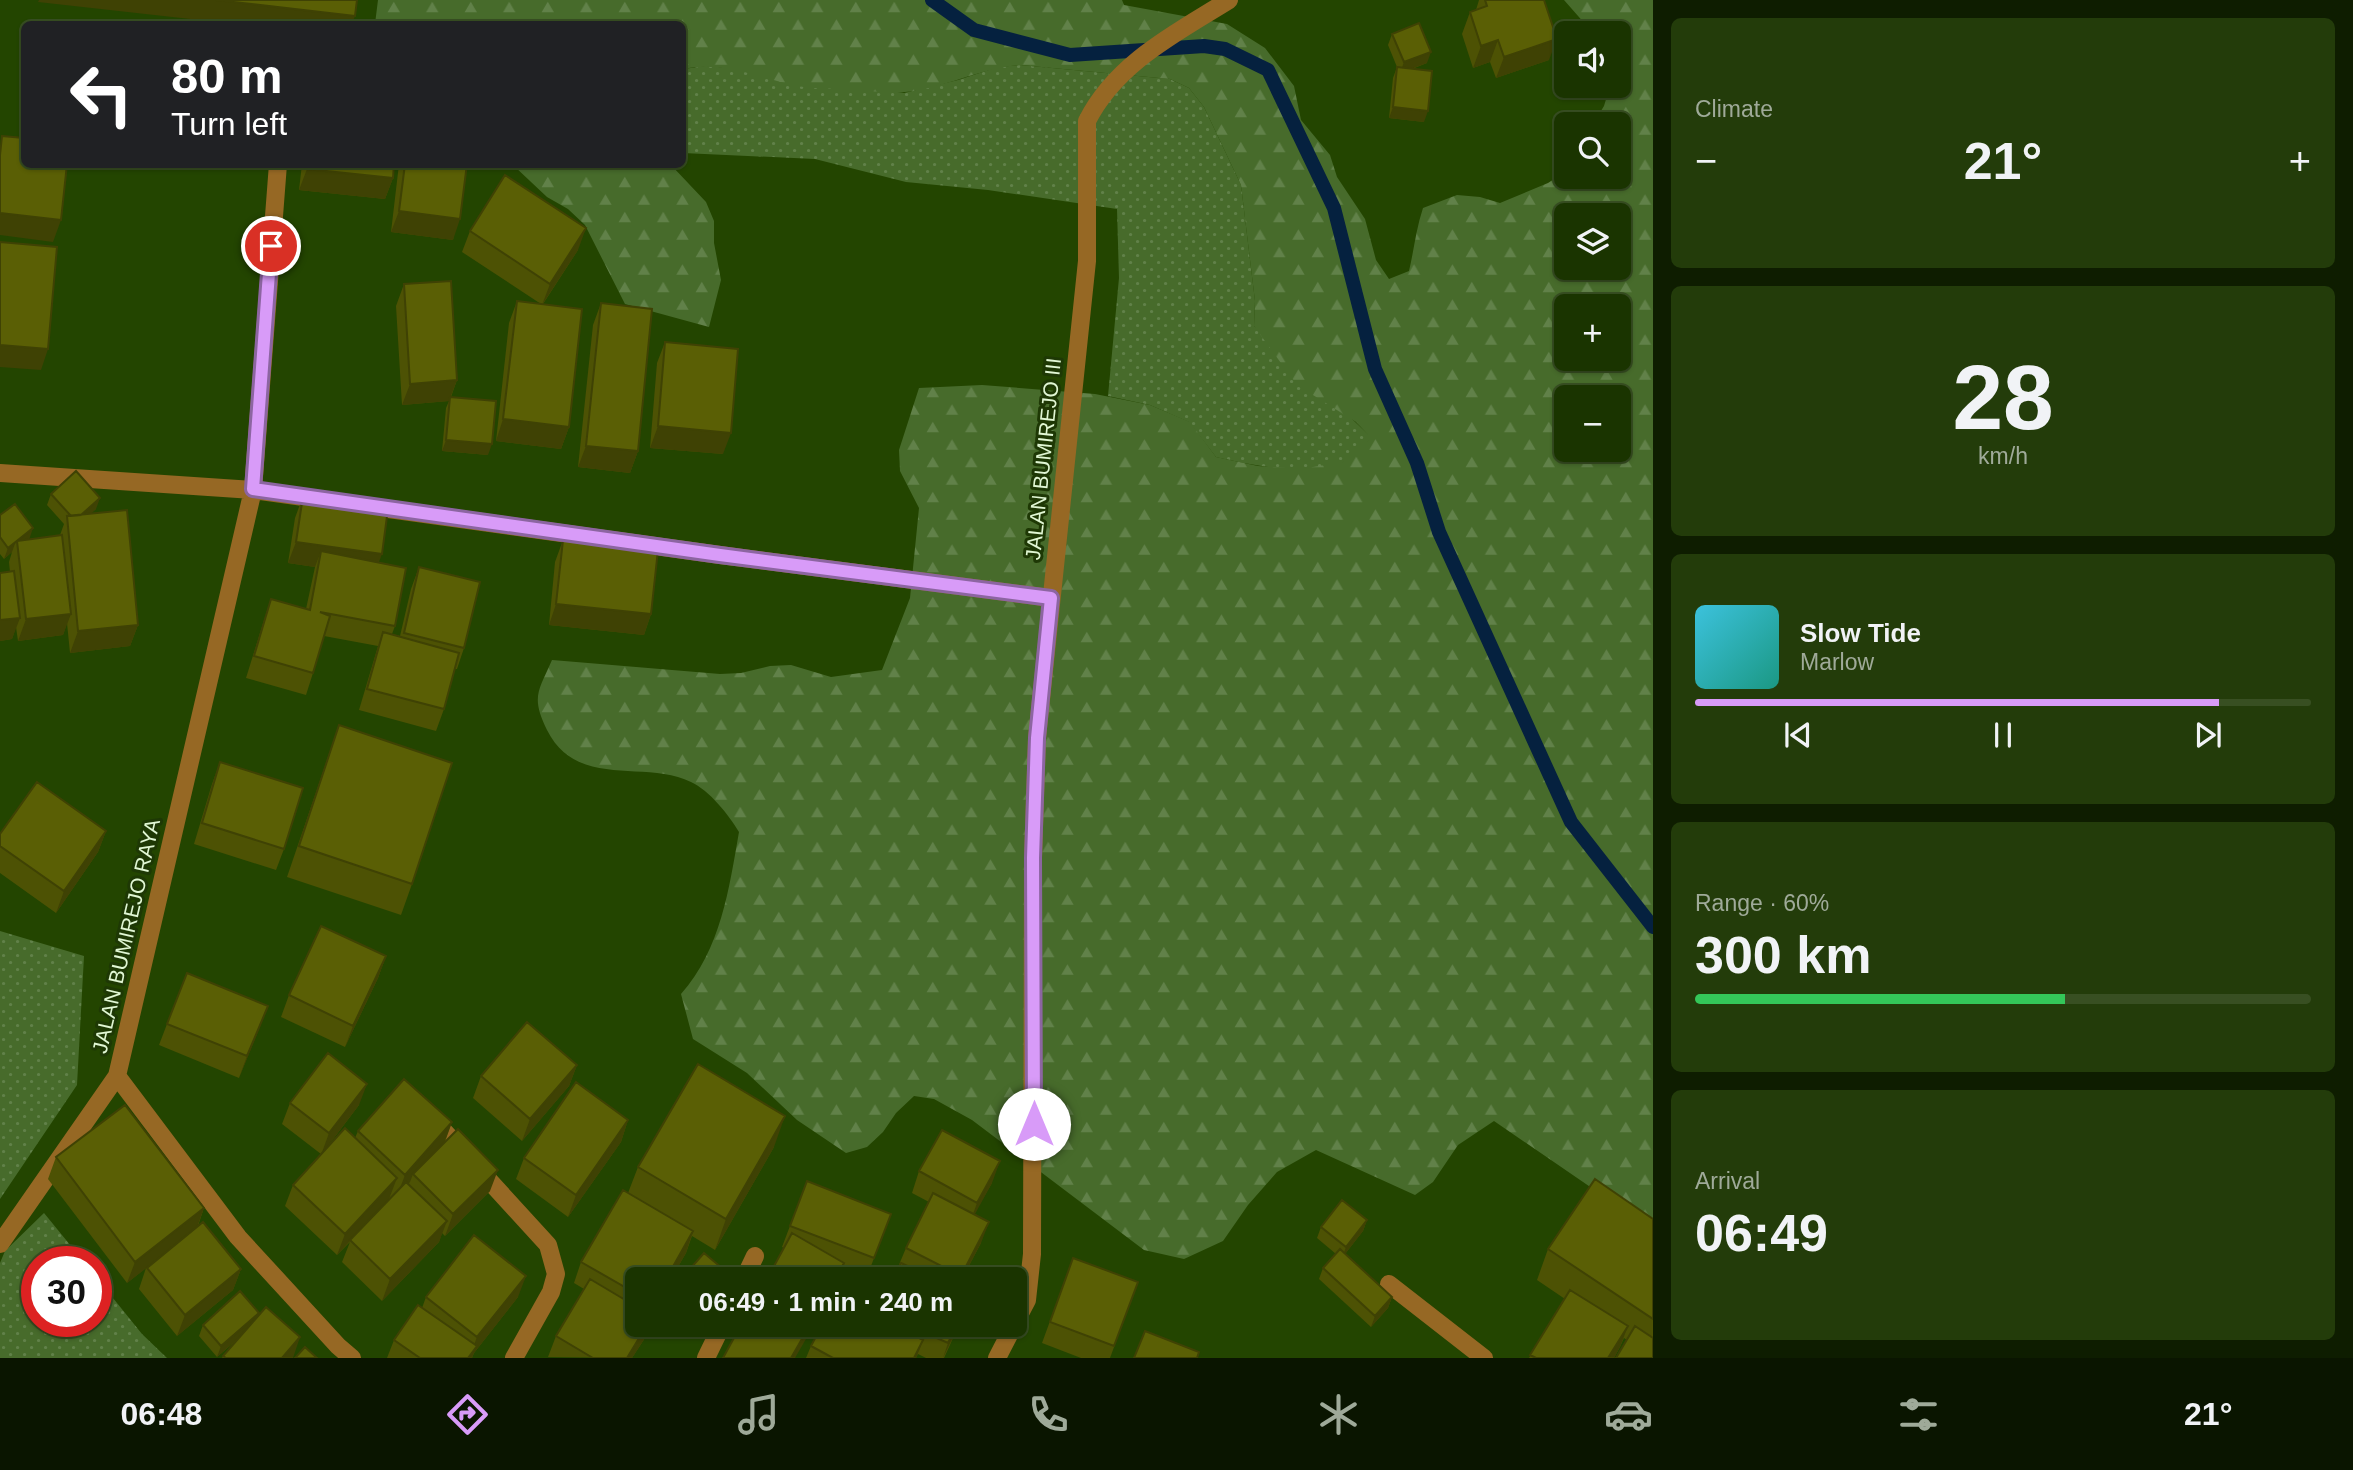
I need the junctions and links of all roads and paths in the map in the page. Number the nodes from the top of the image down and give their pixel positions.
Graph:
1 (1229, 0) edge
2 (278, 168) edge
3 (0, 473) edge
4 (253, 489) junction
5 (1051, 598) junction
6 (117, 1076) junction
7 (421, 1105) edge
8 (0, 1244) edge
9 (755, 1256) dead end
10 (750, 1267) edge
11 (1389, 1284) dead end
12 (1027, 1300) edge
13 (716, 1337) edge
14 (1008, 1337) edge
15 (352, 1358) edge
16 (514, 1358) edge
17 (706, 1358) edge
18 (998, 1358) edge
19 (1484, 1358) edge

1 - 5 street, JALAN BUMIREJO III
2 - 4 street, JALAN BUMIREJO RAYA
3 - 4 street
4 - 5 street
4 - 6 street, JALAN BUMIREJO RAYA
5 - 12 street, JALAN BUMIREJO III
6 - 8 street
6 - 15 street, JALAN BUMIREJO RAYA
7 - 16 street
9 - 10 street
11 - 19 street
13 - 17 street
14 - 18 street, JALAN BUMIREJO III

